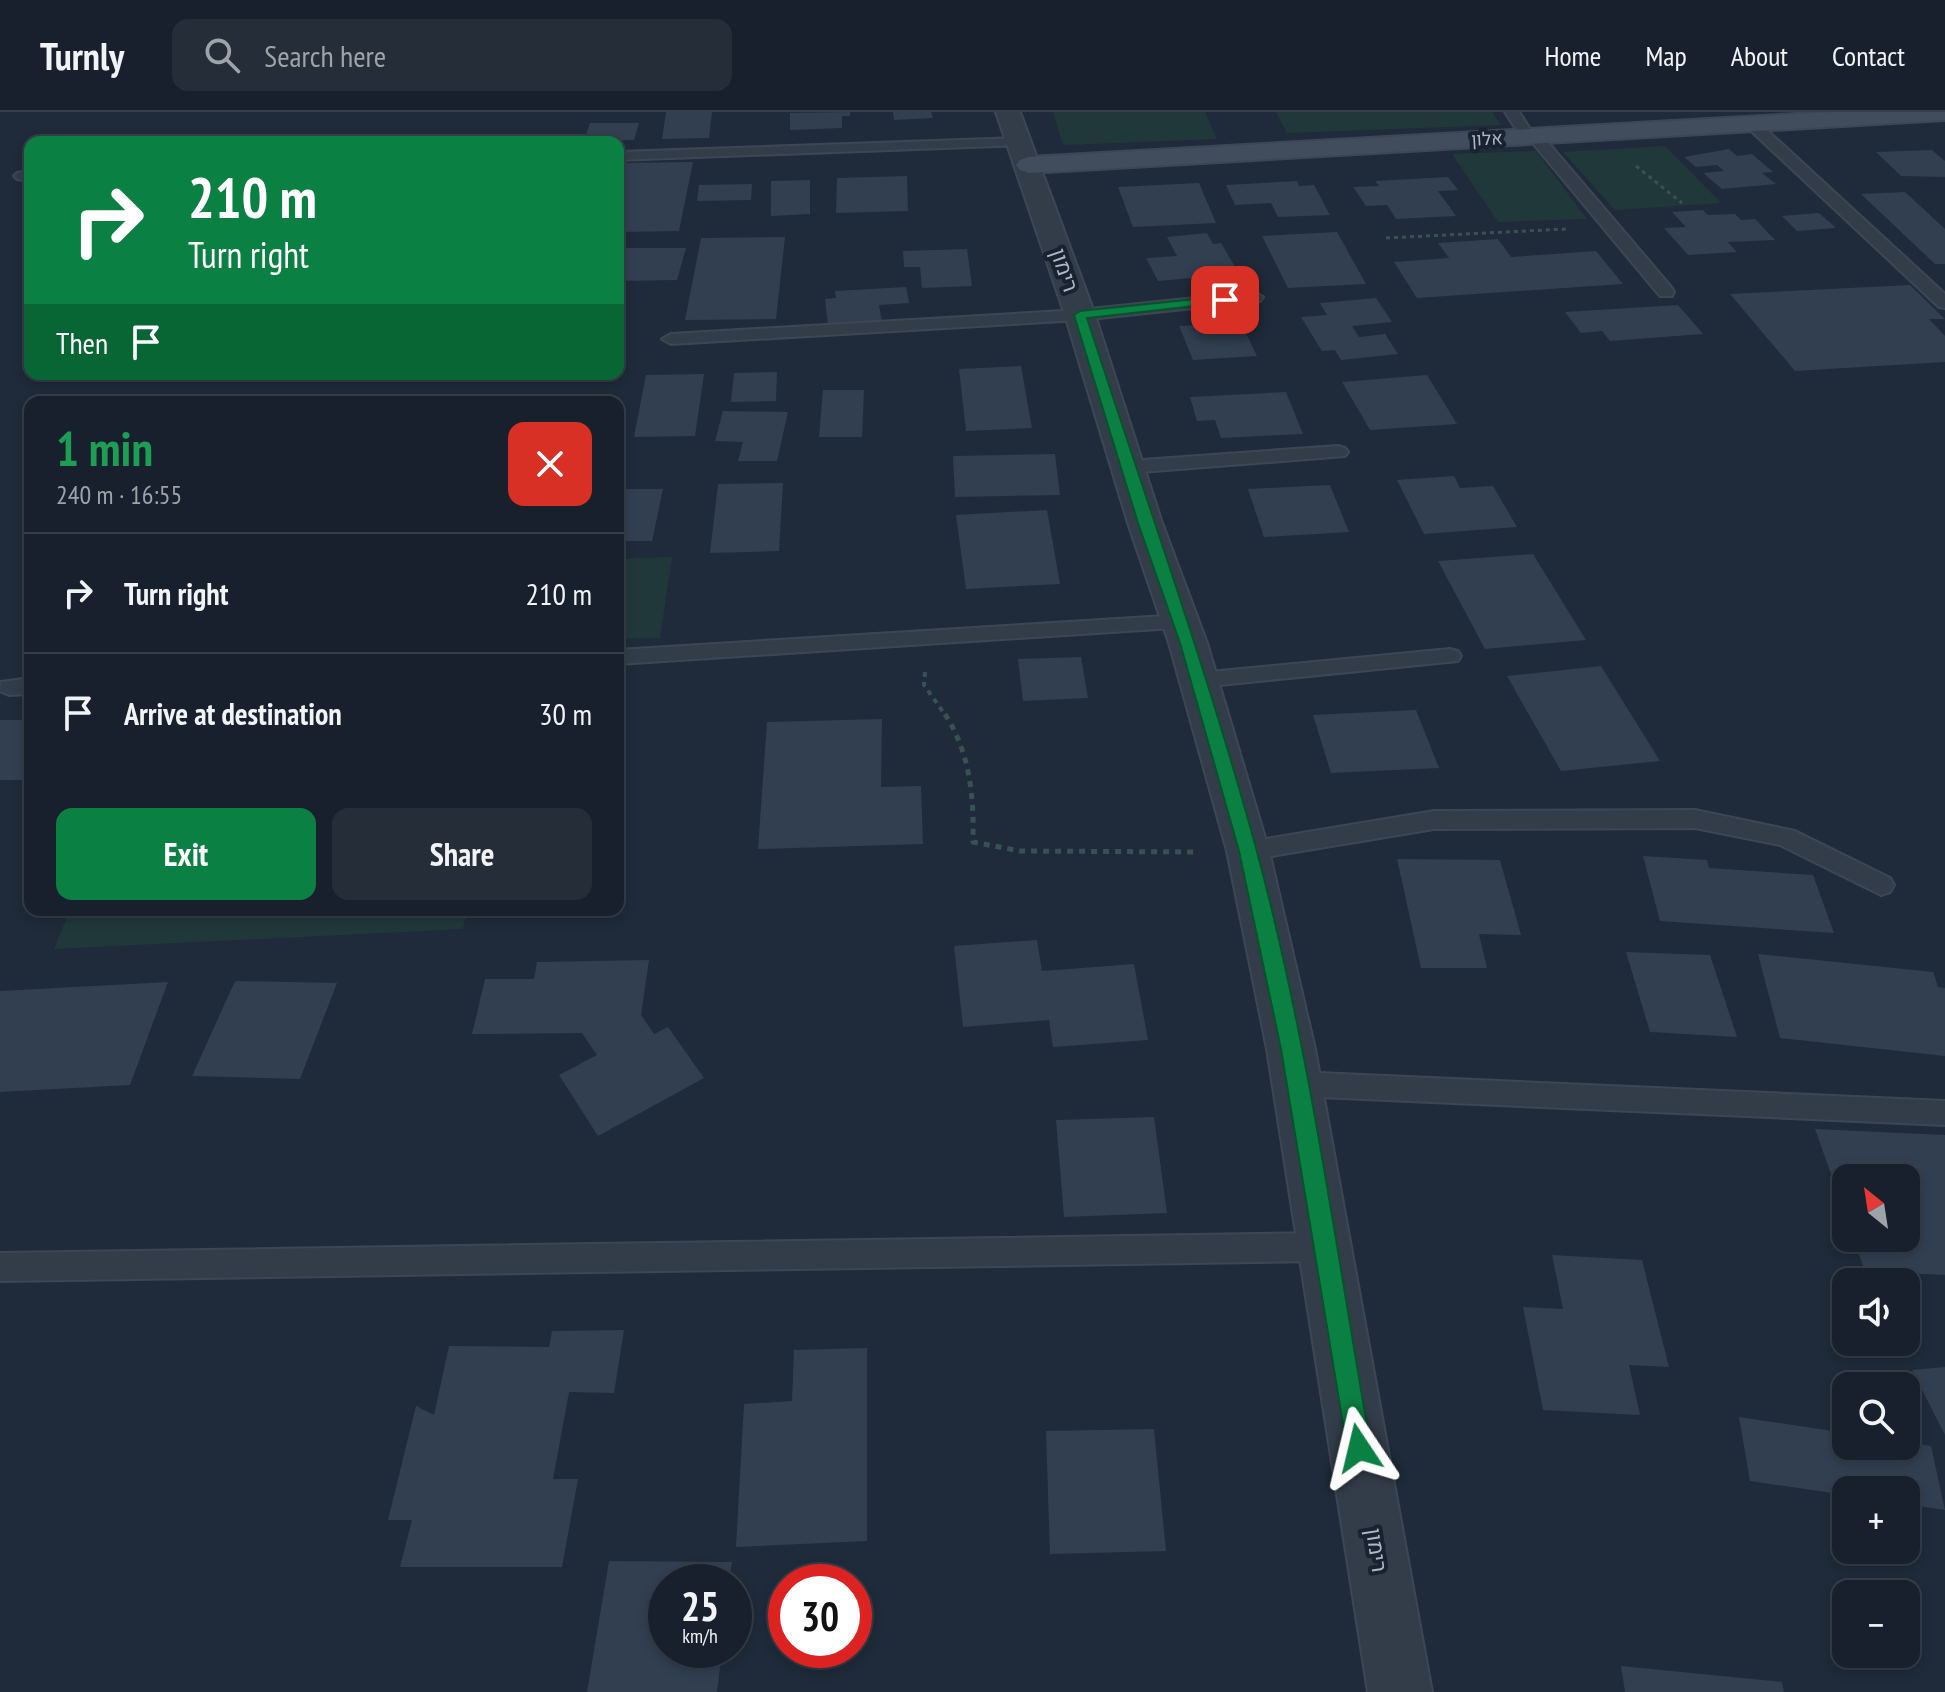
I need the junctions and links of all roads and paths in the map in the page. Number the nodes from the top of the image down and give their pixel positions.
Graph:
1 (1512, 112) edge
2 (1945, 113) edge
3 (1888, 114) edge
4 (1752, 124) junction
5 (1532, 136) junction
6 (1019, 140) edge
7 (624, 156) edge
8 (1611, 226) junction
9 (1386, 238) dead end
10 (1666, 292) dead end
11 (1254, 297) dead end
12 (1945, 303) edge
13 (1080, 315) junction
14 (671, 339) dead end
15 (1338, 452) dead end
16 (1128, 467) junction
17 (1181, 622) junction
18 (926, 638) junction
19 (1450, 656) dead end
20 (624, 657) edge
21 (1199, 680) junction
22 (1248, 851) junction
23 (1881, 885) dead end
24 (1297, 1084) junction
25 (1945, 1113) edge
26 (1325, 1247) junction
27 (0, 1267) edge
28 (1400, 1692) edge

1 - 5 lane
2 - 3 street, אלון
3 - 4 street, אלון
4 - 5 street, אלון
4 - 12 lane
5 - 6 street, אלון
5 - 8 lane
6 - 7 lane
6 - 13 street, רימון
8 - 9 path
8 - 10 lane
11 - 13 lane
13 - 14 lane
13 - 16 street, רימון
15 - 16 lane
16 - 17 street, רימון
17 - 18 lane
17 - 21 street, רימון
18 - 20 lane
18 - 22 path
19 - 21 lane
21 - 22 street, רימון
22 - 23 lane
22 - 24 street, רימון
24 - 25 lane
24 - 26 street, רימון
26 - 27 lane
26 - 28 street, רימון

